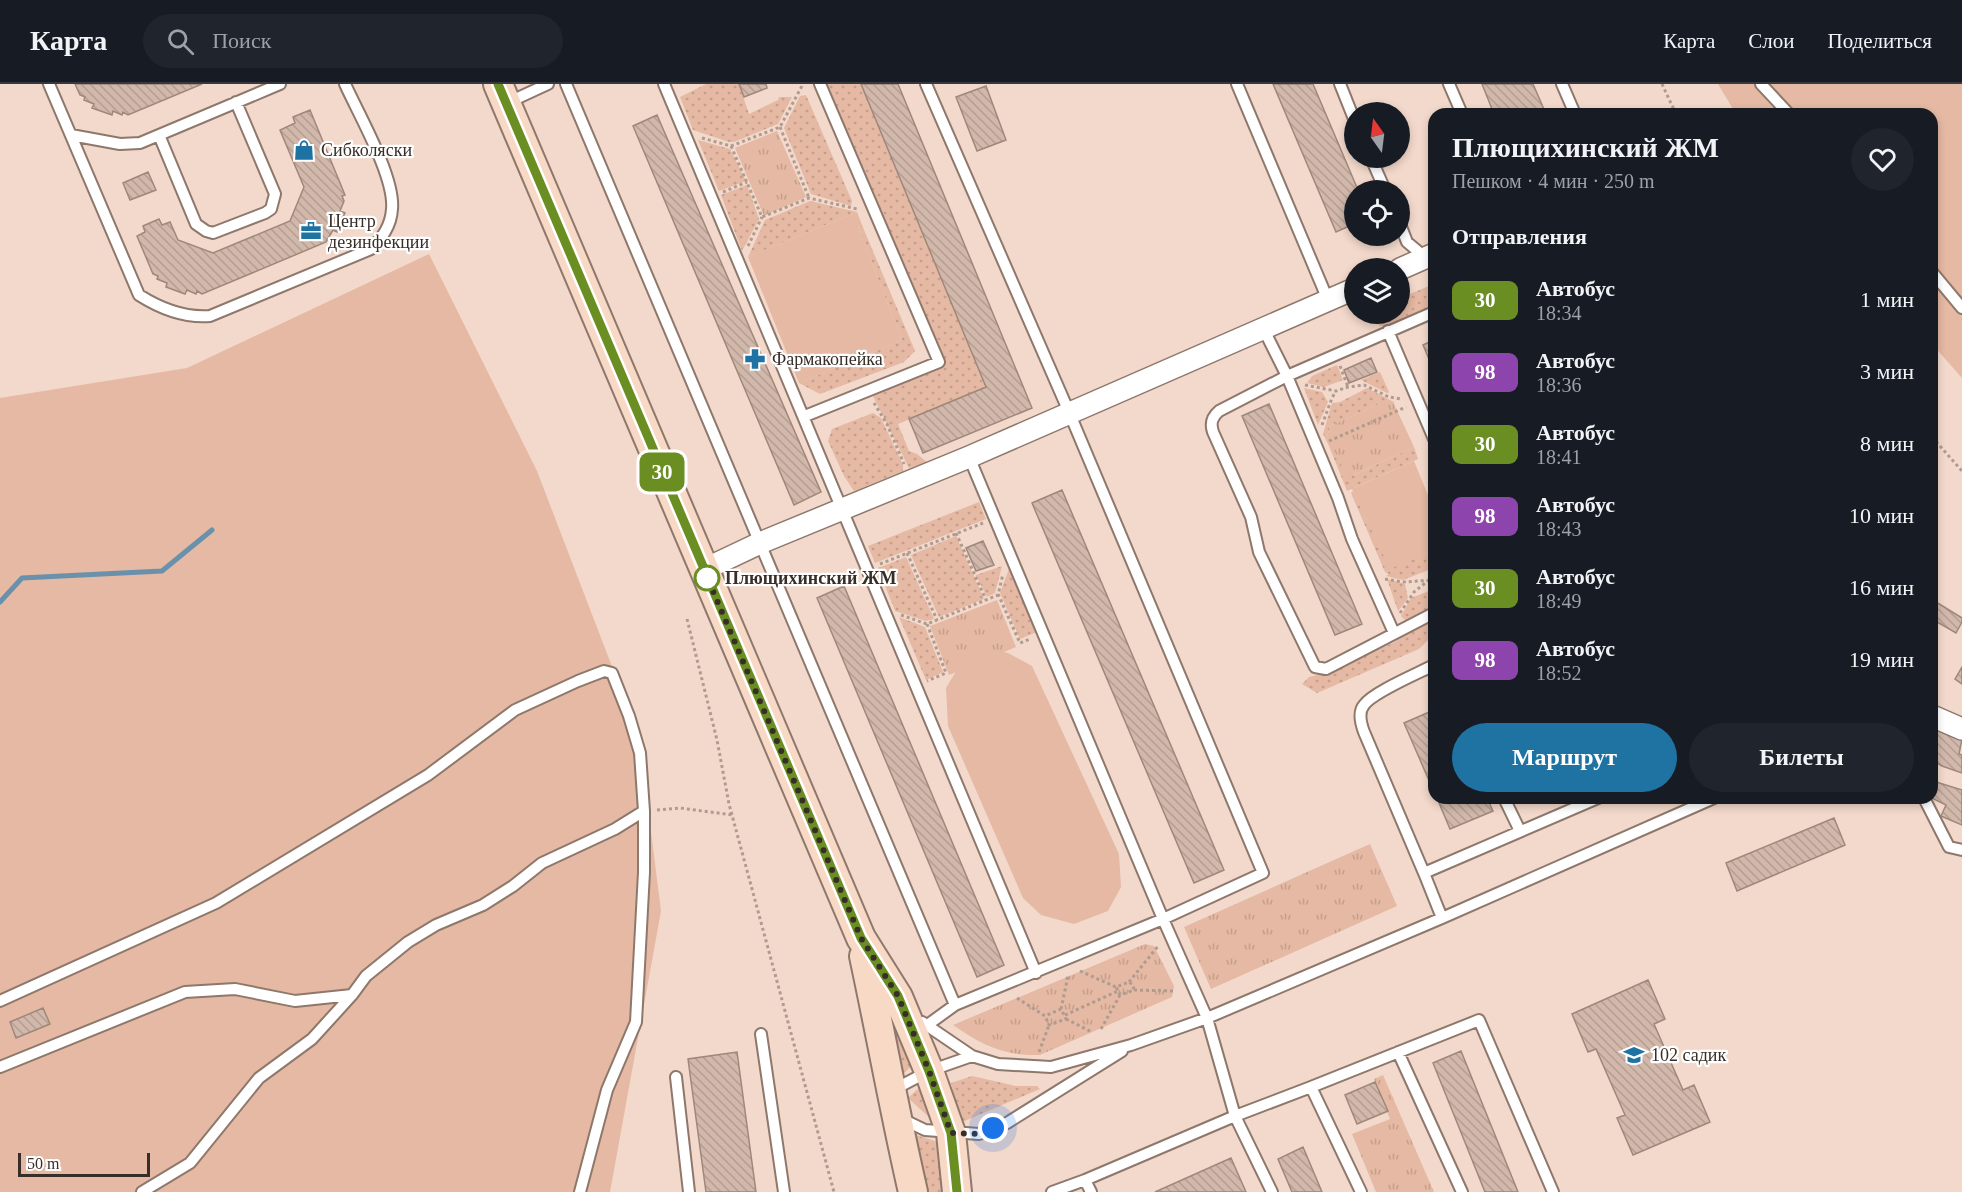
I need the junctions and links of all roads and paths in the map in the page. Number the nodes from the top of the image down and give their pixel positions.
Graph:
1 (49, 84) edge
2 (280, 84) edge
3 (345, 84) edge
4 (548, 84) edge
5 (566, 84) edge
6 (664, 84) edge
7 (803, 84) edge
8 (819, 84) edge
9 (926, 84) edge
10 (1237, 84) edge
11 (1340, 84) edge
12 (1449, 84) edge
13 (1562, 84) edge
14 (1662, 84) edge
15 (1761, 84) edge
16 (502, 94) edge
17 (236, 102) junction
18 (1347, 102) edge
19 (1459, 108) edge
20 (1572, 108) edge
21 (1673, 108) edge
22 (1783, 108) edge
23 (780, 127) junction
24 (683, 132) junction
25 (71, 135) junction
26 (159, 135) junction
27 (731, 146) junction
28 (747, 182) junction
29 (711, 197) junction
30 (809, 198) junction
31 (876, 216) junction
32 (762, 218) junction
33 (1410, 244) edge
34 (1428, 255) edge
35 (1428, 257) edge
36 (740, 261) junction
37 (1410, 265) edge
38 (1938, 279) edge
39 (1344, 293) edge
40 (1328, 300) junction
41 (1962, 308) edge
42 (1428, 315) edge
43 (1264, 330) junction
44 (1388, 332) junction
45 (1336, 354) junction
46 (1287, 376) junction
47 (1348, 387) junction
48 (870, 390) junction
49 (1336, 391) junction
50 (1418, 402) junction
51 (1069, 412) junction
52 (805, 416) junction
53 (1428, 425) edge
54 (1315, 443) junction
55 (1938, 444) edge
56 (969, 457) junction
57 (1962, 471) edge
58 (911, 480) junction
59 (843, 510) junction
60 (995, 518) junction
61 (956, 533) junction
62 (760, 543) junction
63 (907, 553) junction
64 (1011, 556) junction
65 (867, 569) junction
66 (704, 570) junction
67 (1369, 576) junction
68 (1427, 581) joint
69 (998, 594) junction
70 (986, 600) junction
71 (884, 609) junction
72 (1428, 615) edge
73 (687, 619) dead end
74 (937, 620) junction
75 (927, 624) junction
76 (1392, 628) junction
77 (1043, 633) junction
78 (1428, 668) edge
79 (916, 686) junction
80 (1938, 719) edge
81 (1962, 729) edge
82 (1507, 804) edge
83 (1584, 804) edge
84 (1700, 804) edge
85 (1927, 804) edge
86 (644, 811) junction
87 (733, 815) junction
88 (1520, 831) junction
89 (1962, 850) edge
90 (1424, 873) junction
91 (1442, 918) junction
92 (1163, 919) junction
93 (861, 938) junction
94 (1159, 945) dead end
95 (1080, 971) dead end
96 (1036, 973) junction
97 (1068, 976) dead end
98 (1129, 982) junction
99 (1116, 987) junction
100 (1134, 990) junction
101 (1173, 991) dead end
102 (1119, 993) junction
103 (352, 995) junction
104 (898, 996) junction
105 (1017, 998) dead end
106 (0, 1001) edge
107 (955, 1005) junction
108 (1061, 1009) junction
109 (1045, 1016) junction
110 (1065, 1017) junction
111 (1207, 1018) junction
112 (1049, 1025) junction
113 (926, 1026) junction
114 (1101, 1029) dead end
115 (1092, 1032) dead end
116 (761, 1034) dead end
117 (1131, 1046) junction
118 (1398, 1052) junction
119 (972, 1056) junction
120 (1037, 1056) dead end
121 (0, 1067) edge
122 (929, 1071) junction
123 (676, 1077) dead end
124 (1311, 1087) junction
125 (894, 1103) junction
126 (1235, 1116) junction
127 (951, 1133) junction
128 (1085, 1180) junction
129 (142, 1192) edge
130 (580, 1192) edge
131 (689, 1192) edge
132 (784, 1192) edge
133 (834, 1192) edge
134 (913, 1192) edge
135 (957, 1192) edge
136 (1052, 1192) edge
137 (1090, 1192) edge
138 (1272, 1192) edge
139 (1361, 1192) edge
140 (1462, 1192) edge
141 (1553, 1192) edge

1 - 25 lane
2 - 17 lane
3 - 25 lane
4 - 16 lane
5 - 62 lane
6 - 24 lane
7 - 23 path
8 - 31 lane
9 - 51 lane
10 - 40 lane
11 - 18 lane
12 - 19 lane
13 - 20 lane
14 - 21 path
15 - 22 lane
16 - 66 street
17 - 26 lane
17 - 26 lane
23 - 27 path
23 - 30 path
24 - 27 path
24 - 29 lane
25 - 26 lane
27 - 28 path
28 - 29 path
28 - 32 path
29 - 36 lane
30 - 31 path
30 - 32 path
31 - 48 lane
32 - 36 path
33 - 34 lane
35 - 37 street
36 - 52 lane
38 - 41 lane
39 - 40 street
40 - 43 street
42 - 44 lane
43 - 46 lane
43 - 51 street
44 - 45 lane
44 - 50 lane
45 - 46 lane
45 - 47 path
46 - 49 path
46 - 54 lane
46 - 76 lane
47 - 49 path
47 - 50 path
48 - 52 lane
48 - 58 path
49 - 54 path
50 - 53 lane
50 - 54 path
51 - 56 street
51 - 92 lane
52 - 59 lane
54 - 67 lane
55 - 57 path
56 - 58 street
56 - 60 lane
58 - 59 street
59 - 62 street
59 - 65 lane
60 - 61 path
60 - 64 lane
61 - 63 path
61 - 70 path
62 - 66 street
62 - 107 lane
63 - 65 path
63 - 74 path
64 - 69 path
64 - 77 lane
65 - 71 lane
66 - 93 street
67 - 68 path
67 - 76 lane
68 - 76 path
69 - 70 path
69 - 77 path
70 - 74 path
71 - 75 path
71 - 79 lane
72 - 76 lane
73 - 87 path
74 - 75 path
75 - 79 path
77 - 92 lane
78 - 90 lane
79 - 96 lane
80 - 81 street
82 - 88 lane
83 - 88 lane
84 - 91 lane
85 - 89 lane
86 - 87 path
86 - 103 lane
86 - 106 lane
86 - 130 lane
87 - 133 path
88 - 90 lane
90 - 91 lane
91 - 111 lane
92 - 96 lane
92 - 111 lane
93 - 104 street
93 - 125 street
94 - 98 path
95 - 99 path
96 - 107 lane
97 - 108 path
98 - 99 path
98 - 100 path
99 - 102 path
100 - 101 path
100 - 102 path
102 - 110 path
102 - 114 path
103 - 121 lane
103 - 129 lane
104 - 113 lane
104 - 122 street
105 - 109 path
107 - 113 lane
108 - 109 path
108 - 110 path
109 - 112 path
110 - 112 path
110 - 115 path
111 - 117 lane
111 - 126 lane
112 - 120 path
113 - 119 lane
116 - 132 lane
117 - 119 lane
117 - 127 lane
118 - 124 lane
118 - 140 lane
118 - 141 lane
119 - 122 lane
122 - 125 lane
122 - 127 street
123 - 131 lane
124 - 126 lane
124 - 139 lane
125 - 127 lane
125 - 134 street
126 - 128 lane
126 - 138 lane
127 - 135 street
128 - 136 lane
128 - 137 lane

